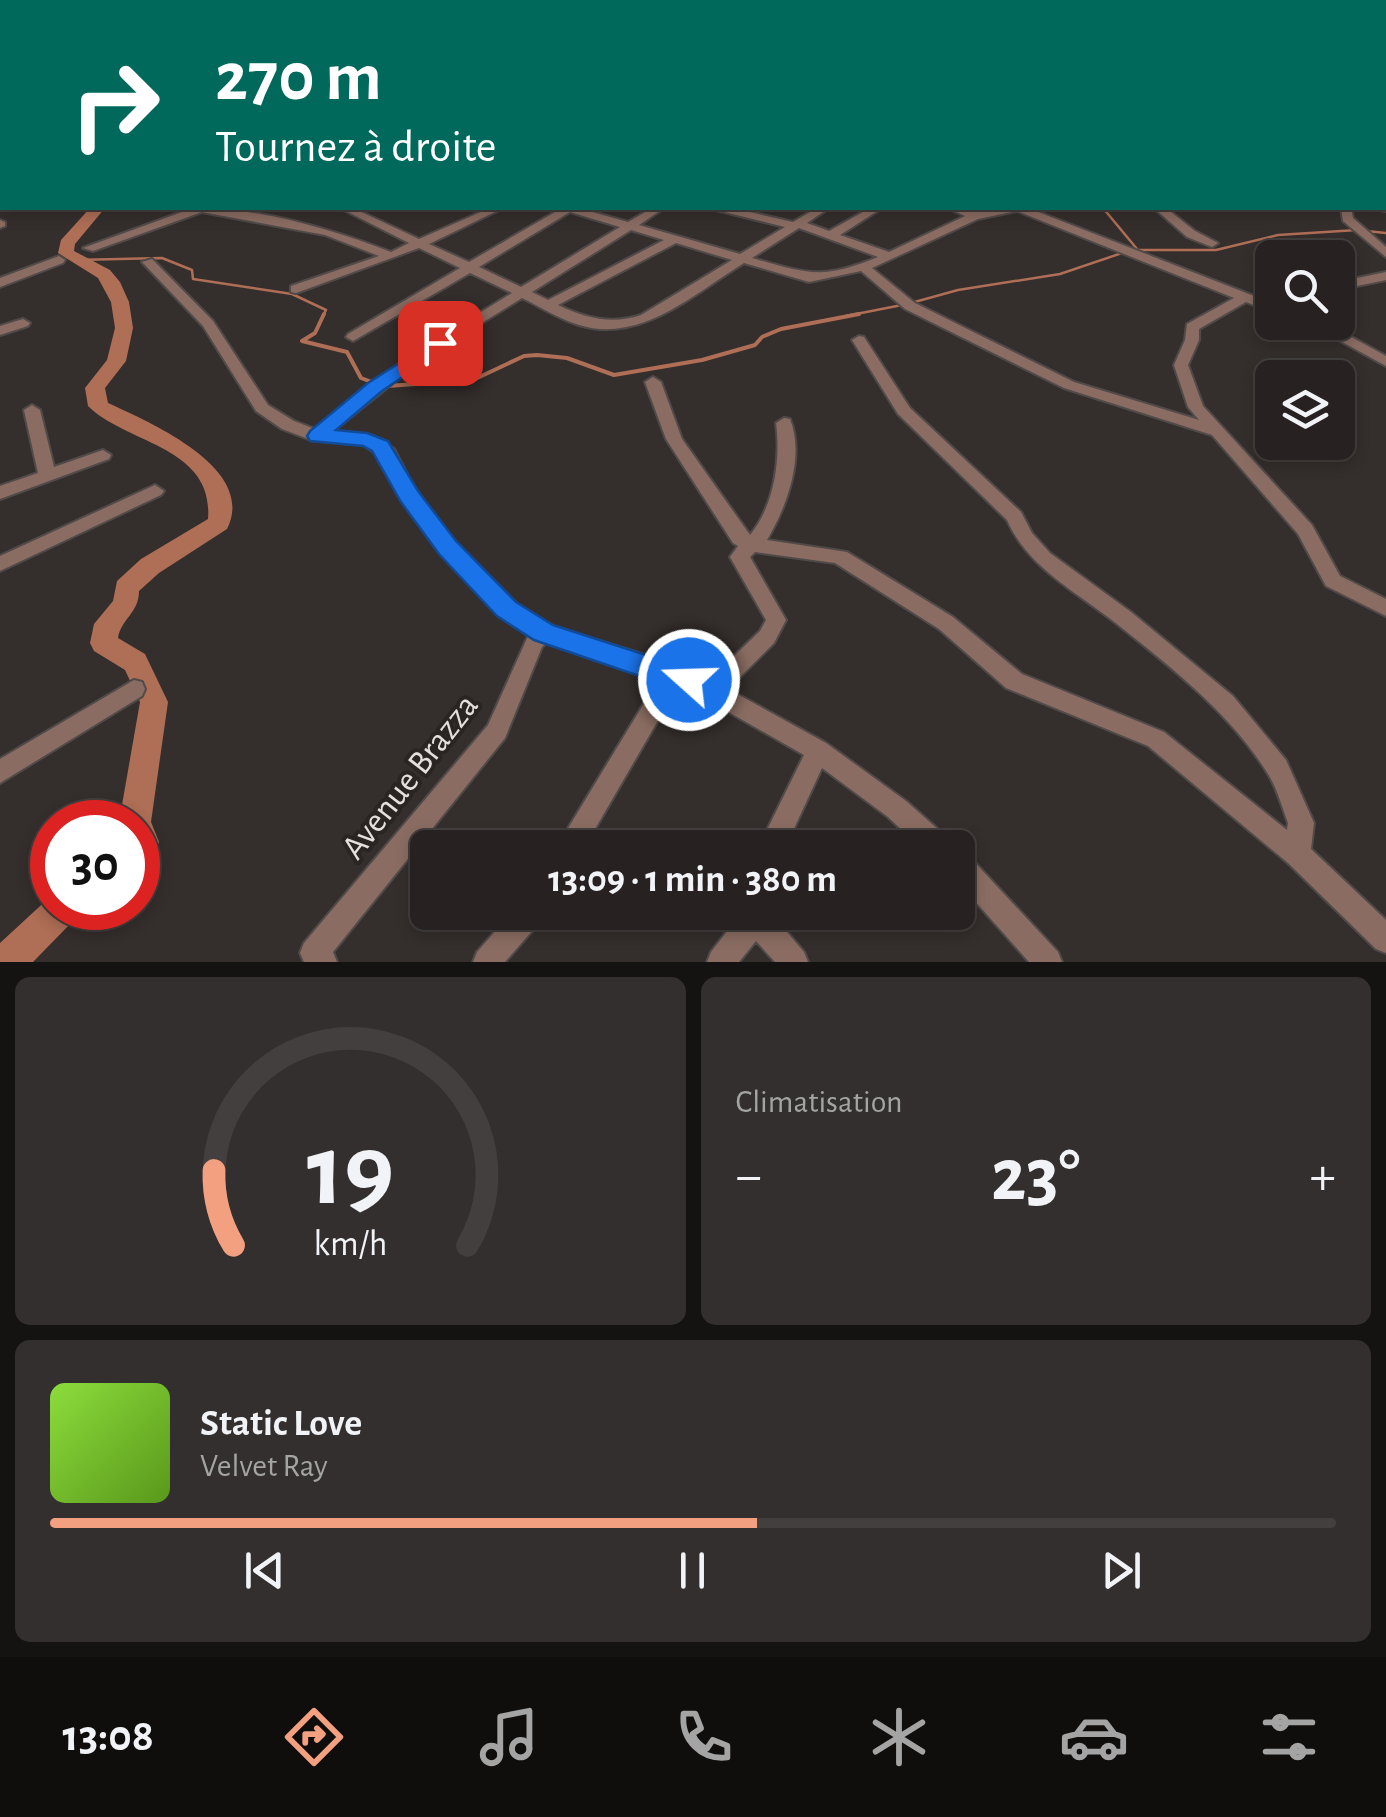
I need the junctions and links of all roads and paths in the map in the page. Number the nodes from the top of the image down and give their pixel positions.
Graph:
1 (195, 210) edge
2 (212, 210) edge
3 (349, 210) edge
4 (494, 210) edge
5 (565, 210) edge
6 (574, 210) edge
7 (656, 210) edge
8 (736, 210) edge
9 (821, 210) edge
10 (874, 210) edge
11 (958, 210) edge
12 (1007, 210) edge
13 (1023, 210) edge
14 (1162, 210) edge
15 (1346, 210) edge
16 (975, 216) junction
17 (796, 225) junction
18 (629, 227) junction
19 (829, 236) junction
20 (673, 240) junction
21 (1212, 243) dead end
22 (419, 244) junction
23 (89, 248) dead end
24 (1386, 253) edge
25 (885, 255) junction
26 (391, 256) junction
27 (59, 260) dead end
28 (740, 260) junction
29 (148, 262) dead end
30 (468, 268) junction
31 (865, 268) junction
32 (1386, 276) edge
33 (1355, 282) edge
34 (0, 283) edge
35 (296, 289) dead end
36 (520, 293) junction
37 (1255, 299) edge
38 (1248, 300) junction
39 (1255, 302) edge
40 (546, 306) junction
41 (24, 323) dead end
42 (0, 331) edge
43 (353, 337) dead end
44 (859, 340) dead end
45 (1350, 340) edge
46 (1381, 355) edge
47 (653, 382) dead end
48 (32, 410) dead end
49 (784, 423) dead end
50 (1214, 430) junction
51 (317, 436) junction
52 (103, 455) dead end
53 (48, 475) junction
54 (155, 490) dead end
55 (0, 492) edge
56 (750, 544) junction
57 (0, 564) edge
58 (1386, 608) edge
59 (544, 632) junction
60 (666, 670) junction
61 (134, 689) dead end
62 (712, 690) junction
63 (818, 752) junction
64 (0, 772) edge
65 (580, 830) edge
66 (781, 830) edge
67 (920, 830) edge
68 (1296, 854) junction
69 (975, 882) edge
70 (515, 930) edge
71 (745, 930) edge
72 (768, 930) edge
73 (1386, 938) edge
74 (318, 958) edge
75 (488, 962) edge
76 (721, 962) edge
77 (794, 962) edge
78 (1048, 962) edge

1 - 23 street
2 - 26 street
3 - 22 street
4 - 22 street
5 - 30 street
6 - 18 street
7 - 18 street
8 - 17 street
9 - 17 street
10 - 19 street
11 - 16 street
12 - 16 street
13 - 38 street
14 - 21 street
15 - 24 street
16 - 25 street
17 - 19 street
17 - 28 street
18 - 20 street
18 - 36 street
19 - 25 street
20 - 28 street
20 - 40 street
22 - 26 street
22 - 30 street
25 - 31 street
26 - 35 street
27 - 34 street
28 - 31 street
28 - 40 street
29 - 51 street
30 - 36 street
30 - 43 street
31 - 50 street
32 - 33 street
36 - 40 street
36 - 51 street
37 - 38 street
38 - 39 street
38 - 50 street
41 - 42 street
44 - 68 street
45 - 46 street
47 - 56 street
48 - 53 street
49 - 56 street
50 - 58 street
51 - 59 street
52 - 53 street
53 - 55 street
54 - 57 street
56 - 62 street
56 - 68 street
59 - 60 street
59 - 74 street, Avenue Brazza
60 - 62 street
60 - 65 street
61 - 64 street
62 - 63 street
63 - 66 street
63 - 67 street
68 - 73 street
69 - 78 street
70 - 75 street
71 - 76 street
72 - 77 street

